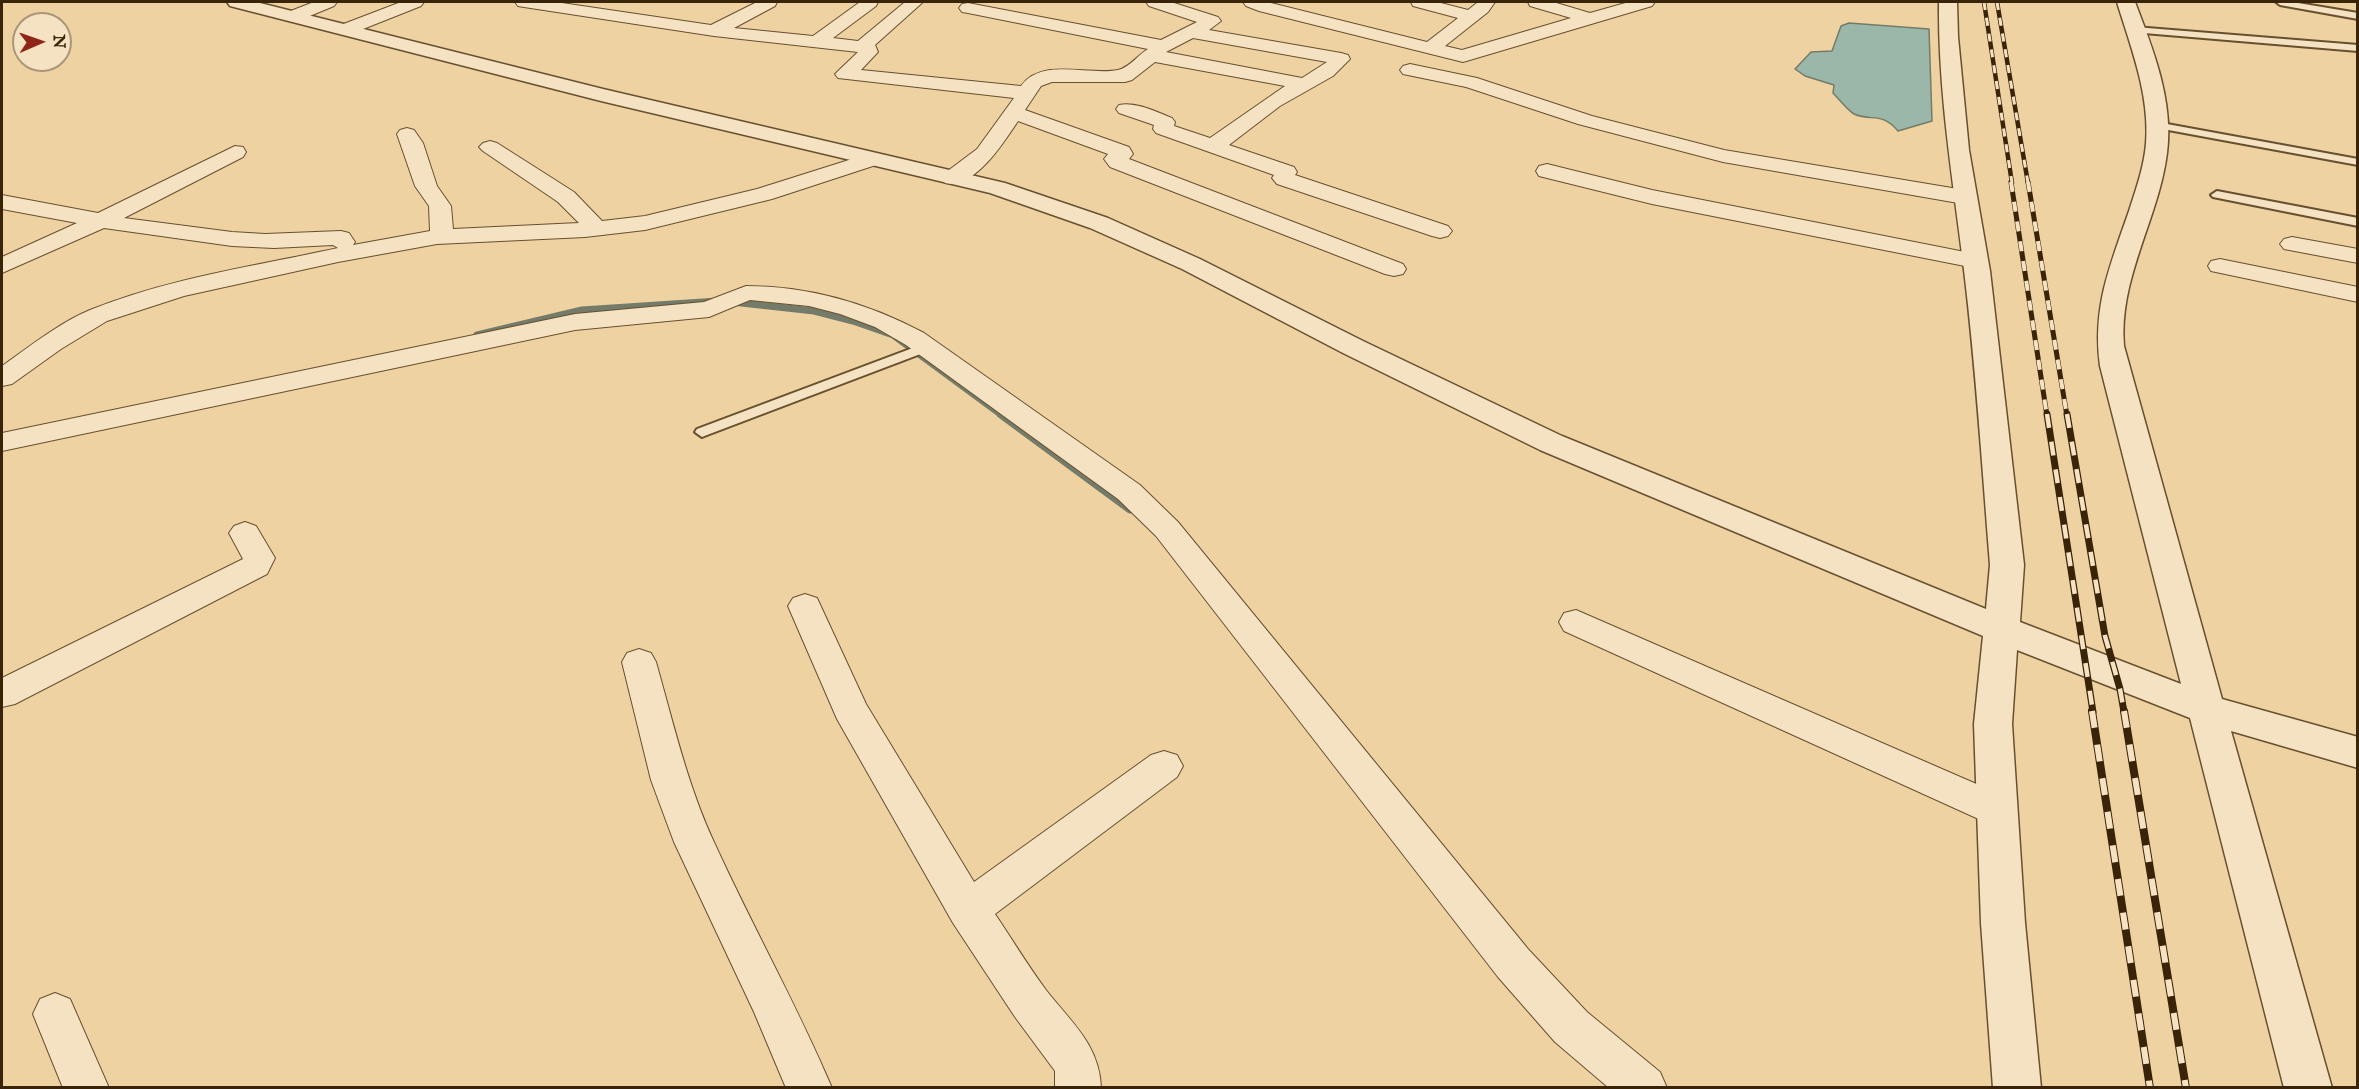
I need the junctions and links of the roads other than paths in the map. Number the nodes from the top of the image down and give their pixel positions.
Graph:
1 (236, 2) edge
2 (328, 2) edge
3 (415, 2) edge
4 (524, 2) edge
5 (769, 2) edge
6 (870, 2) edge
7 (915, 2) edge
8 (1155, 2) edge
9 (1252, 2) edge
10 (1419, 2) edge
11 (1486, 2) edge
12 (1536, 2) edge
13 (1646, 2) edge
14 (1948, 2) edge
15 (2126, 2) edge
16 (2280, 2) edge
17 (968, 8) dead end
18 (294, 16) junction
19 (1471, 16) junction
20 (2358, 16) edge
21 (1592, 19) junction
22 (347, 29) junction
23 (2135, 30) junction
24 (714, 31) junction
25 (1190, 32) junction
26 (818, 41) junction
27 (862, 47) junction
28 (2358, 48) edge
29 (1429, 49) junction
30 (1156, 51) junction
31 (1410, 70) dead end
32 (1304, 84) junction
33 (1141, 89) dead end
34 (1028, 91) junction
35 (1126, 109) dead end
36 (1014, 113) junction
37 (2156, 125) junction
38 (407, 134) dead end
39 (490, 147) dead end
40 (1212, 147) junction
41 (235, 152) dead end
42 (871, 159) junction
43 (2358, 162) edge
44 (1547, 171) dead end
45 (953, 178) junction
46 (2217, 195) dead end
47 (1964, 197) junction
48 (2, 202) edge
49 (100, 221) junction
50 (2358, 222) edge
51 (1343, 224) junction
52 (597, 229) junction
53 (1440, 231) dead end
54 (442, 236) junction
55 (2292, 244) dead end
56 (346, 253) junction
57 (2358, 256) edge
58 (1975, 261) junction
59 (2, 266) edge
60 (2220, 266) dead end
61 (1394, 269) dead end
62 (2358, 295) edge
63 (917, 350) junction
64 (2, 378) edge
65 (702, 432) dead end
66 (2, 442) edge
67 (245, 533) dead end
68 (805, 606) dead end
69 (1576, 622) dead end
70 (2001, 629) junction
71 (639, 662) dead end
72 (2, 694) edge
73 (2206, 709) junction
74 (2358, 753) edge
75 (1164, 766) dead end
76 (1997, 810) junction
77 (968, 910) junction
78 (55, 1014) dead end
79 (86, 1088) edge
80 (810, 1088) edge
81 (1078, 1088) edge
82 (1644, 1088) edge
83 (2017, 1088) edge
84 (2308, 1088) edge

1 - 18 street
2 - 18 street
3 - 22 street
4 - 24 street
5 - 24 street
6 - 26 street
7 - 27 street
8 - 25 street
9 - 29 street
10 - 19 street
11 - 19 street
12 - 21 street
13 - 21 street
14 - 47 street
15 - 23 street
16 - 20 lane
17 - 30 street
18 - 22 street
19 - 29 street
21 - 29 street
22 - 42 street
23 - 28 lane
23 - 37 street
24 - 26 street
25 - 30 street
25 - 32 street
26 - 27 street
27 - 34 street
30 - 32 street
30 - 34 street
31 - 47 street
32 - 40 street
33 - 34 street
34 - 36 street
35 - 40 street
36 - 45 street
36 - 51 street
37 - 43 lane
37 - 73 street
38 - 54 street
39 - 52 street
40 - 51 street
41 - 49 street
42 - 45 street
42 - 52 street
44 - 58 street
45 - 70 street
46 - 50 lane
47 - 58 street
48 - 49 street
49 - 56 street
49 - 59 street
51 - 53 street
51 - 61 street
52 - 54 street
54 - 56 street
55 - 57 street
56 - 64 street
58 - 70 street
60 - 62 street
63 - 65 lane
63 - 66 street
63 - 82 street
67 - 72 street
68 - 77 street
69 - 76 street
70 - 73 street
70 - 76 street
71 - 80 street
73 - 74 street
73 - 84 street
75 - 77 street
76 - 83 street
77 - 81 street
78 - 79 street

